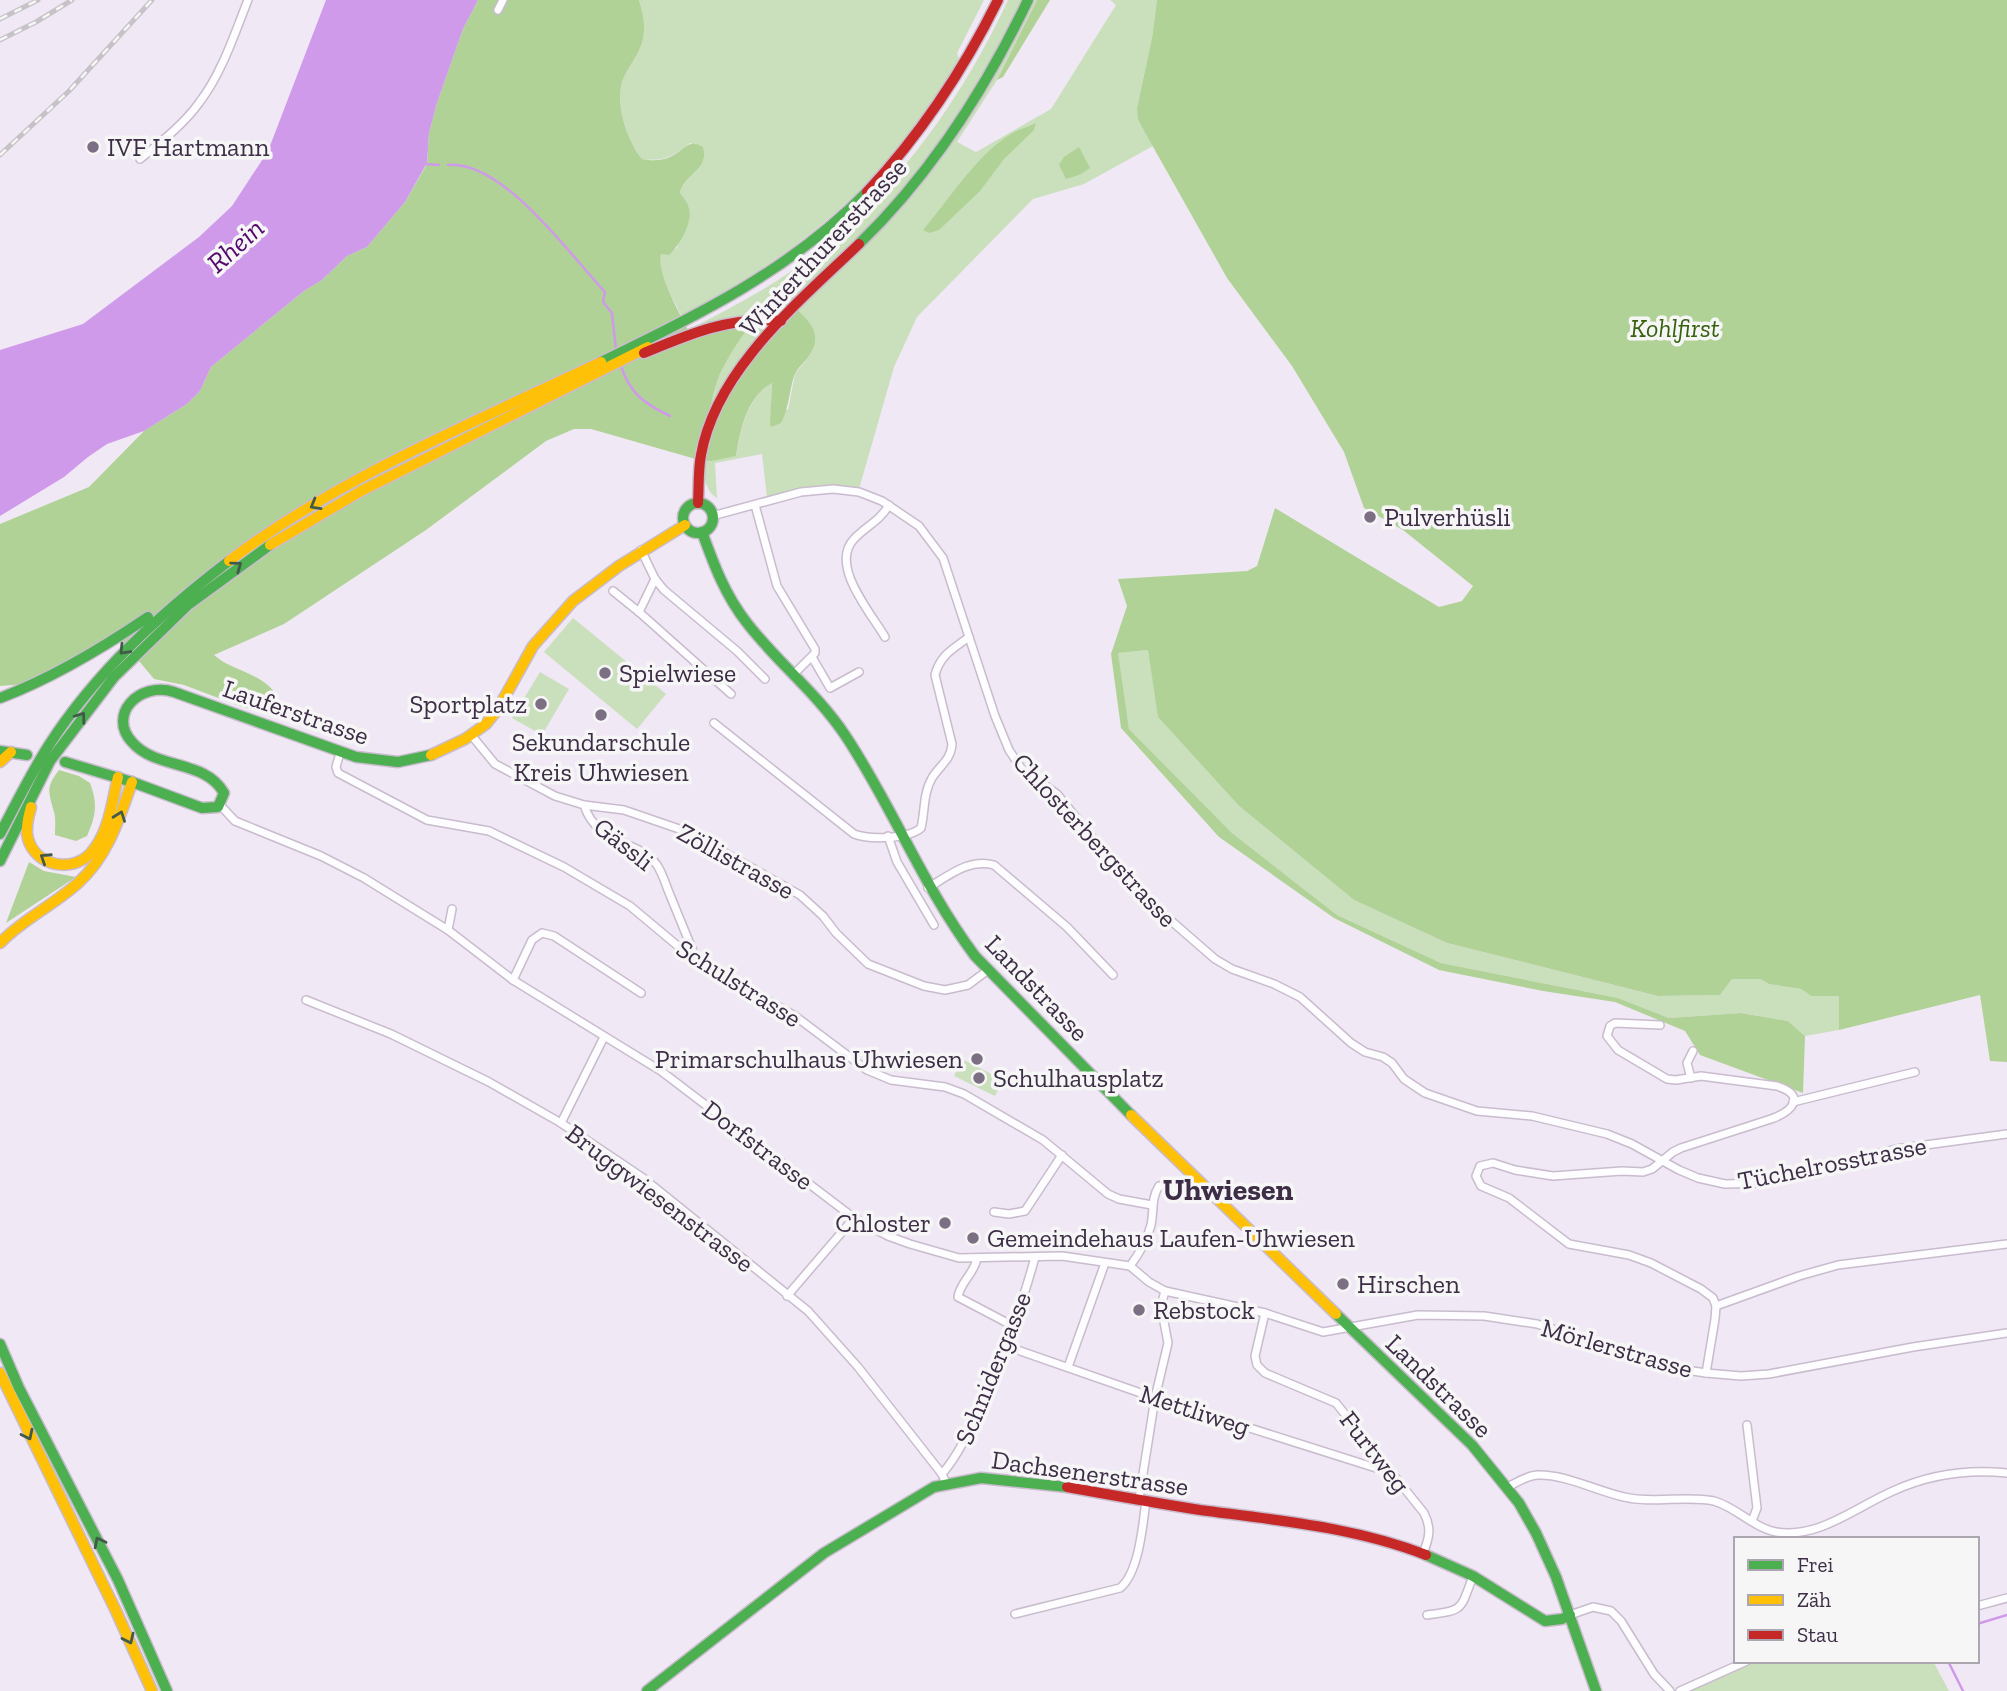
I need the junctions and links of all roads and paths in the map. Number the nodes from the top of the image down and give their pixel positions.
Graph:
1 (248, 0) edge
2 (503, 0) edge
3 (998, 0) edge
4 (1028, 0) edge
5 (498, 10) dead end
6 (140, 159) dead end
7 (780, 321) junction
8 (649, 345) junction
9 (590, 371) junction
10 (698, 503) junction
11 (755, 505) junction
12 (889, 505) junction
13 (712, 516) junction
14 (685, 526) junction
15 (702, 532) junction
16 (641, 550) junction
17 (655, 579) junction
18 (192, 587) junction
19 (613, 591) dead end
20 (639, 612) junction
21 (885, 637) dead end
22 (969, 637) junction
23 (812, 657) junction
24 (859, 672) dead end
25 (794, 674) junction
26 (765, 679) dead end
27 (732, 694) dead end
28 (0, 698) edge
29 (714, 723) dead end
30 (472, 736) junction
31 (5, 752) edge
32 (340, 753) junction
33 (27, 755) dead end
34 (0, 762) edge
35 (65, 762) dead end
36 (43, 774) junction
37 (118, 777) junction
38 (132, 782) junction
39 (220, 805) junction
40 (584, 805) junction
41 (0, 834) edge
42 (894, 836) junction
43 (0, 862) edge
44 (928, 888) junction
45 (452, 909) dead end
46 (934, 925) dead end
47 (448, 930) junction
48 (0, 943) edge
49 (697, 962) junction
50 (988, 970) junction
51 (1113, 975) dead end
52 (513, 979) junction
53 (641, 993) dead end
54 (306, 1000) dead end
55 (1660, 1026) dead end
56 (604, 1037) junction
57 (1693, 1051) dead end
58 (1915, 1072) dead end
59 (1691, 1078) junction
60 (1793, 1102) junction
61 (561, 1123) junction
62 (2007, 1134) edge
63 (1062, 1155) junction
64 (1661, 1161) junction
65 (1209, 1191) junction
66 (1152, 1205) junction
67 (994, 1212) dead end
68 (854, 1218) junction
69 (2007, 1244) edge
70 (1035, 1257) junction
71 (977, 1258) junction
72 (1105, 1263) junction
73 (1130, 1266) junction
74 (1166, 1291) junction
75 (788, 1296) junction
76 (1716, 1306) junction
77 (1265, 1313) junction
78 (1014, 1327) junction
79 (1350, 1327) junction
80 (2007, 1333) edge
81 (0, 1344) edge
82 (1006, 1346) junction
83 (1068, 1367) junction
84 (0, 1373) edge
85 (1706, 1373) junction
86 (1155, 1398) junction
87 (1747, 1425) dead end
88 (1384, 1465) junction
89 (2007, 1473) edge
90 (944, 1479) junction
91 (1508, 1487) junction
92 (1143, 1500) junction
93 (1752, 1521) junction
94 (1423, 1554) junction
95 (1473, 1577) junction
96 (2007, 1598) edge
97 (1979, 1605) edge
98 (1015, 1614) dead end
99 (1427, 1615) dead end
100 (1570, 1615) junction
101 (1743, 1663) edge
102 (152, 1691) edge
103 (167, 1691) edge
104 (647, 1691) edge
105 (1596, 1691) edge
106 (1670, 1691) edge
107 (1680, 1691) edge

1 - 6 street
2 - 5 street
3 - 8 main road
4 - 7 main road, Winterthurerstrasse
7 - 8 main road
7 - 10 main road, Winterthurerstrasse
8 - 9 main road
8 - 9 main road
9 -> 18 main road
36 -> 9 main road
10 - 13 main road
10 - 14 main road
11 - 12 street, Chlosterbergstrasse
11 - 13 street, Chlosterbergstrasse
11 - 23 street
12 - 21 street
12 - 22 street, Chlosterbergstrasse
13 - 15 main road
14 - 15 main road
14 - 16 main road, Lauferstrasse
15 - 25 main road, Landstrasse
16 - 17 street
16 - 30 main road, Lauferstrasse
17 - 20 street
17 - 26 street
18 - 28 main road
18 -> 41 main road
19 - 20 street
20 - 27 street
22 - 42 street
22 - 64 street, Chlosterbergstrasse
23 - 24 street
23 - 25 street
25 - 42 main road, Landstrasse
29 - 42 street
30 - 32 main road, Lauferstrasse
30 - 40 street, Zöllistrasse
31 - 33 main road
31 - 34 main road
32 - 39 main road, Lauferstrasse
32 - 49 street, Schulstrasse
35 - 37 main road
37 -> 36 main road
36 - 43 main road
37 - 38 main road
38 - 39 main road
48 -> 38 main road
39 - 47 street, Dorfstrasse
40 - 49 street, Gässli
40 - 50 street, Zöllistrasse
42 - 44 main road, Landstrasse
42 - 46 street
44 - 50 main road, Landstrasse
44 - 51 street
45 - 47 street
47 - 52 street, Dorfstrasse
49 - 63 street, Schulstrasse
50 - 65 main road, Landstrasse
52 - 53 street
52 - 56 street, Dorfstrasse
54 - 61 street, Bruggwiesenstrasse
55 - 59 street
56 - 61 street
56 - 68 street, Dorfstrasse
57 - 59 street
58 - 60 street
59 - 60 street
60 - 64 street
61 - 75 street, Bruggwiesenstrasse
62 - 64 street, Tüchelrosstrasse
63 - 66 street, Schulstrasse
63 - 67 street
64 - 76 street
65 - 66 street
65 - 79 main road, Landstrasse
66 - 73 street
68 - 71 street, Dorfstrasse
68 - 75 street
69 - 76 street
70 - 71 street, Dorfstrasse
70 - 72 street, Dorfstrasse
70 - 78 street, Schnidergasse
71 - 78 street
72 - 73 street, Dorfstrasse
72 - 83 street
73 - 74 street, Dorfstrasse
74 - 77 street, Dorfstrasse
74 - 86 street
75 - 90 street, Bruggwiesenstrasse
76 - 85 street
77 - 79 street, Dorfstrasse
77 - 88 street, Furtweg
78 - 82 street, Schnidergasse
79 - 85 street, Mörlerstrasse
79 - 91 main road, Landstrasse
80 - 85 street, Mörlerstrasse
103 -> 81 main road
82 - 83 street, Mettliweg
82 - 90 street, Schnidergasse
83 - 86 street, Mettliweg
84 -> 102 main road
86 - 88 street, Mettliweg
86 - 92 street
87 - 93 street
88 - 94 street, Furtweg
89 - 93 street
90 - 92 main road, Dachsenerstrasse
90 - 104 main road, Dachsenerstrasse
91 - 93 street
91 - 100 main road, Landstrasse
92 - 94 main road, Dachsenerstrasse
92 - 98 street
94 - 95 main road, Dachsenerstrasse
95 - 99 street
95 - 100 main road, Dachsenerstrasse
96 - 97 street
100 - 105 main road, Landstrasse
100 - 106 street
101 - 107 street

